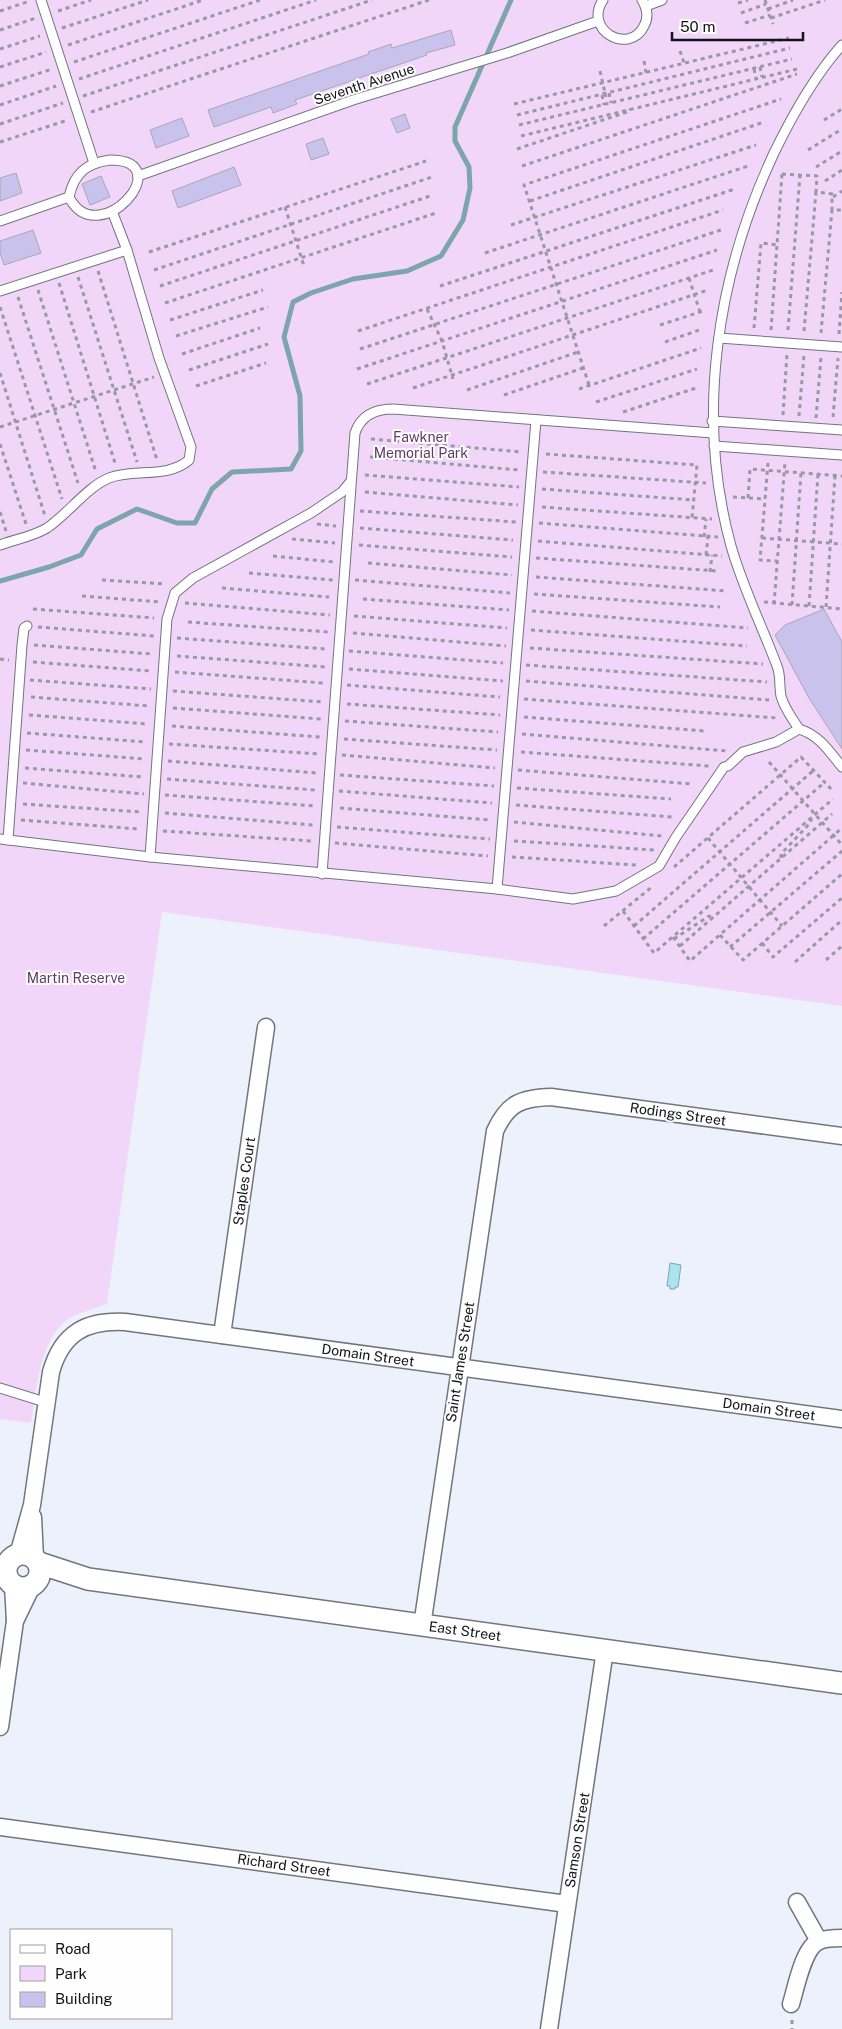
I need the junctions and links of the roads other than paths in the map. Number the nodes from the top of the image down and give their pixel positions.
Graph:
1 (41, 0) edge
2 (603, 0) edge
3 (662, 0) edge
4 (644, 3) edge
5 (598, 21) junction
6 (842, 45) edge
7 (94, 163) junction
8 (138, 176) junction
9 (69, 197) junction
10 (112, 211) junction
11 (0, 221) edge
12 (127, 250) junction
13 (0, 291) edge
14 (719, 338) junction
15 (839, 347) edge
16 (536, 420) junction
17 (712, 421) junction
18 (842, 430) edge
19 (713, 433) junction
20 (714, 446) junction
21 (842, 456) edge
22 (351, 480) junction
23 (0, 544) edge
24 (27, 626) road end
25 (799, 729) junction
26 (842, 767) edge
27 (4, 840) edge
28 (150, 857) junction
29 (322, 874) junction
30 (497, 889) junction
31 (266, 1027) dead end
32 (514, 1104) joint
33 (842, 1136) edge
34 (222, 1335) junction
35 (459, 1367) junction
36 (0, 1388) edge
37 (48, 1403) junction
38 (842, 1419) edge
39 (19, 1570) edge
40 (422, 1626) junction
41 (605, 1650) junction
42 (842, 1683) edge
43 (0, 1727) edge
44 (0, 1827) edge
45 (797, 1902) dead end
46 (567, 1904) junction
47 (842, 1938) edge
48 (819, 1941) junction
49 (791, 2004) dead end
50 (549, 2029) edge

1 - 7 lane
2 - 5 lane
3 - 4 lane
4 - 5 lane
5 - 8 lane, Seventh Avenue
6 - 14 lane
7 - 8 lane
7 - 9 lane
8 - 10 lane
9 - 10 lane
9 - 11 lane
10 - 12 lane
12 - 13 lane
12 - 23 lane
14 - 15 lane
14 - 17 lane
16 - 19 lane
16 - 22 lane
16 - 30 lane
17 - 18 lane
17 - 19 lane
19 - 20 lane
20 - 21 lane
20 - 25 lane
22 - 28 lane
22 - 29 lane
24 - 27 lane
25 - 26 lane
25 - 30 lane
27 - 28 lane
28 - 29 lane
29 - 30 lane
31 - 34 street, Staples Court
32 - 33 street, Rodings Street
32 - 35 street, Saint James Street
34 - 35 street, Domain Street
34 - 37 street, Domain Street
35 - 38 street, Domain Street
35 - 40 street, Saint James Street
36 - 37 lane
37 - 39 street, Domain Street
39 - 40 street, East Street
39 - 43 street, Domain Street
40 - 41 street, East Street
41 - 42 street, East Street
41 - 46 street, Samson Street
44 - 46 street, Richard Street
45 - 48 street
46 - 50 street, Samson Street
47 - 48 street
48 - 49 street

